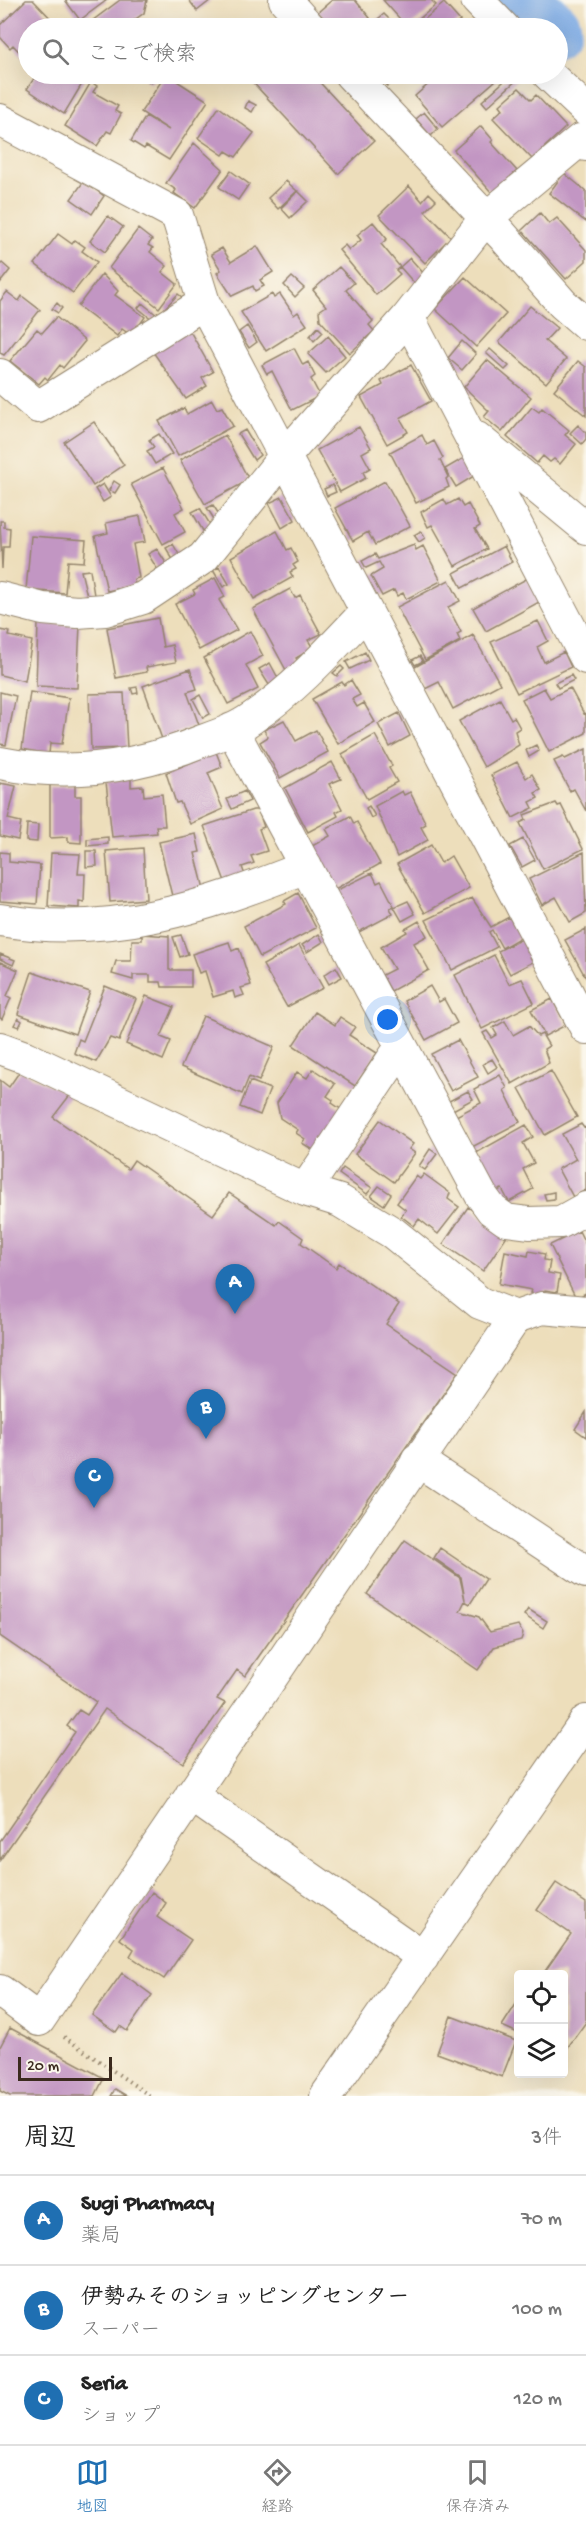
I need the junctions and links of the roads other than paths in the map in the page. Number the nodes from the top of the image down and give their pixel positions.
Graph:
1 (477, 0) edge
2 (288, 1) edge
3 (302, 18) edge
4 (494, 18) edge
5 (359, 84) edge
6 (559, 84) edge
7 (586, 110) edge
8 (0, 120) edge
9 (584, 138) edge
10 (485, 219) junction
11 (204, 303) junction
12 (408, 317) junction
13 (586, 324) edge
14 (0, 375) edge
15 (465, 428) junction
16 (285, 456) junction
17 (586, 528) edge
18 (0, 598) edge
19 (366, 612) junction
20 (586, 657) edge
21 (232, 729) junction
22 (0, 763) edge
23 (306, 867) junction
24 (0, 920) edge
25 (586, 1028) edge
26 (401, 1047) junction
27 (0, 1048) edge
28 (305, 1190) junction
29 (586, 1208) edge
30 (586, 1312) edge
31 (516, 1317) junction
32 (417, 1460) junction
33 (586, 1572) edge
34 (586, 1721) edge
35 (191, 1795) junction
36 (423, 1957) junction
37 (0, 1991) edge
38 (326, 2096) edge

1 - 4 street
2 - 3 street
5 - 10 street
6 - 7 street
8 - 11 street
9 - 10 street
10 - 12 street
10 - 13 street
11 - 14 street
11 - 16 street
12 - 15 street
12 - 16 street
15 - 17 street
15 - 20 street
16 - 18 street
16 - 19 street
19 - 21 street
19 - 25 street
21 - 22 street
21 - 23 street
23 - 24 street
23 - 26 street
26 - 28 street
26 - 29 street
27 - 28 street
28 - 31 street
30 - 31 street
31 - 32 street
32 - 33 street
32 - 35 street
34 - 36 street
35 - 36 street
35 - 37 street
36 - 38 street

